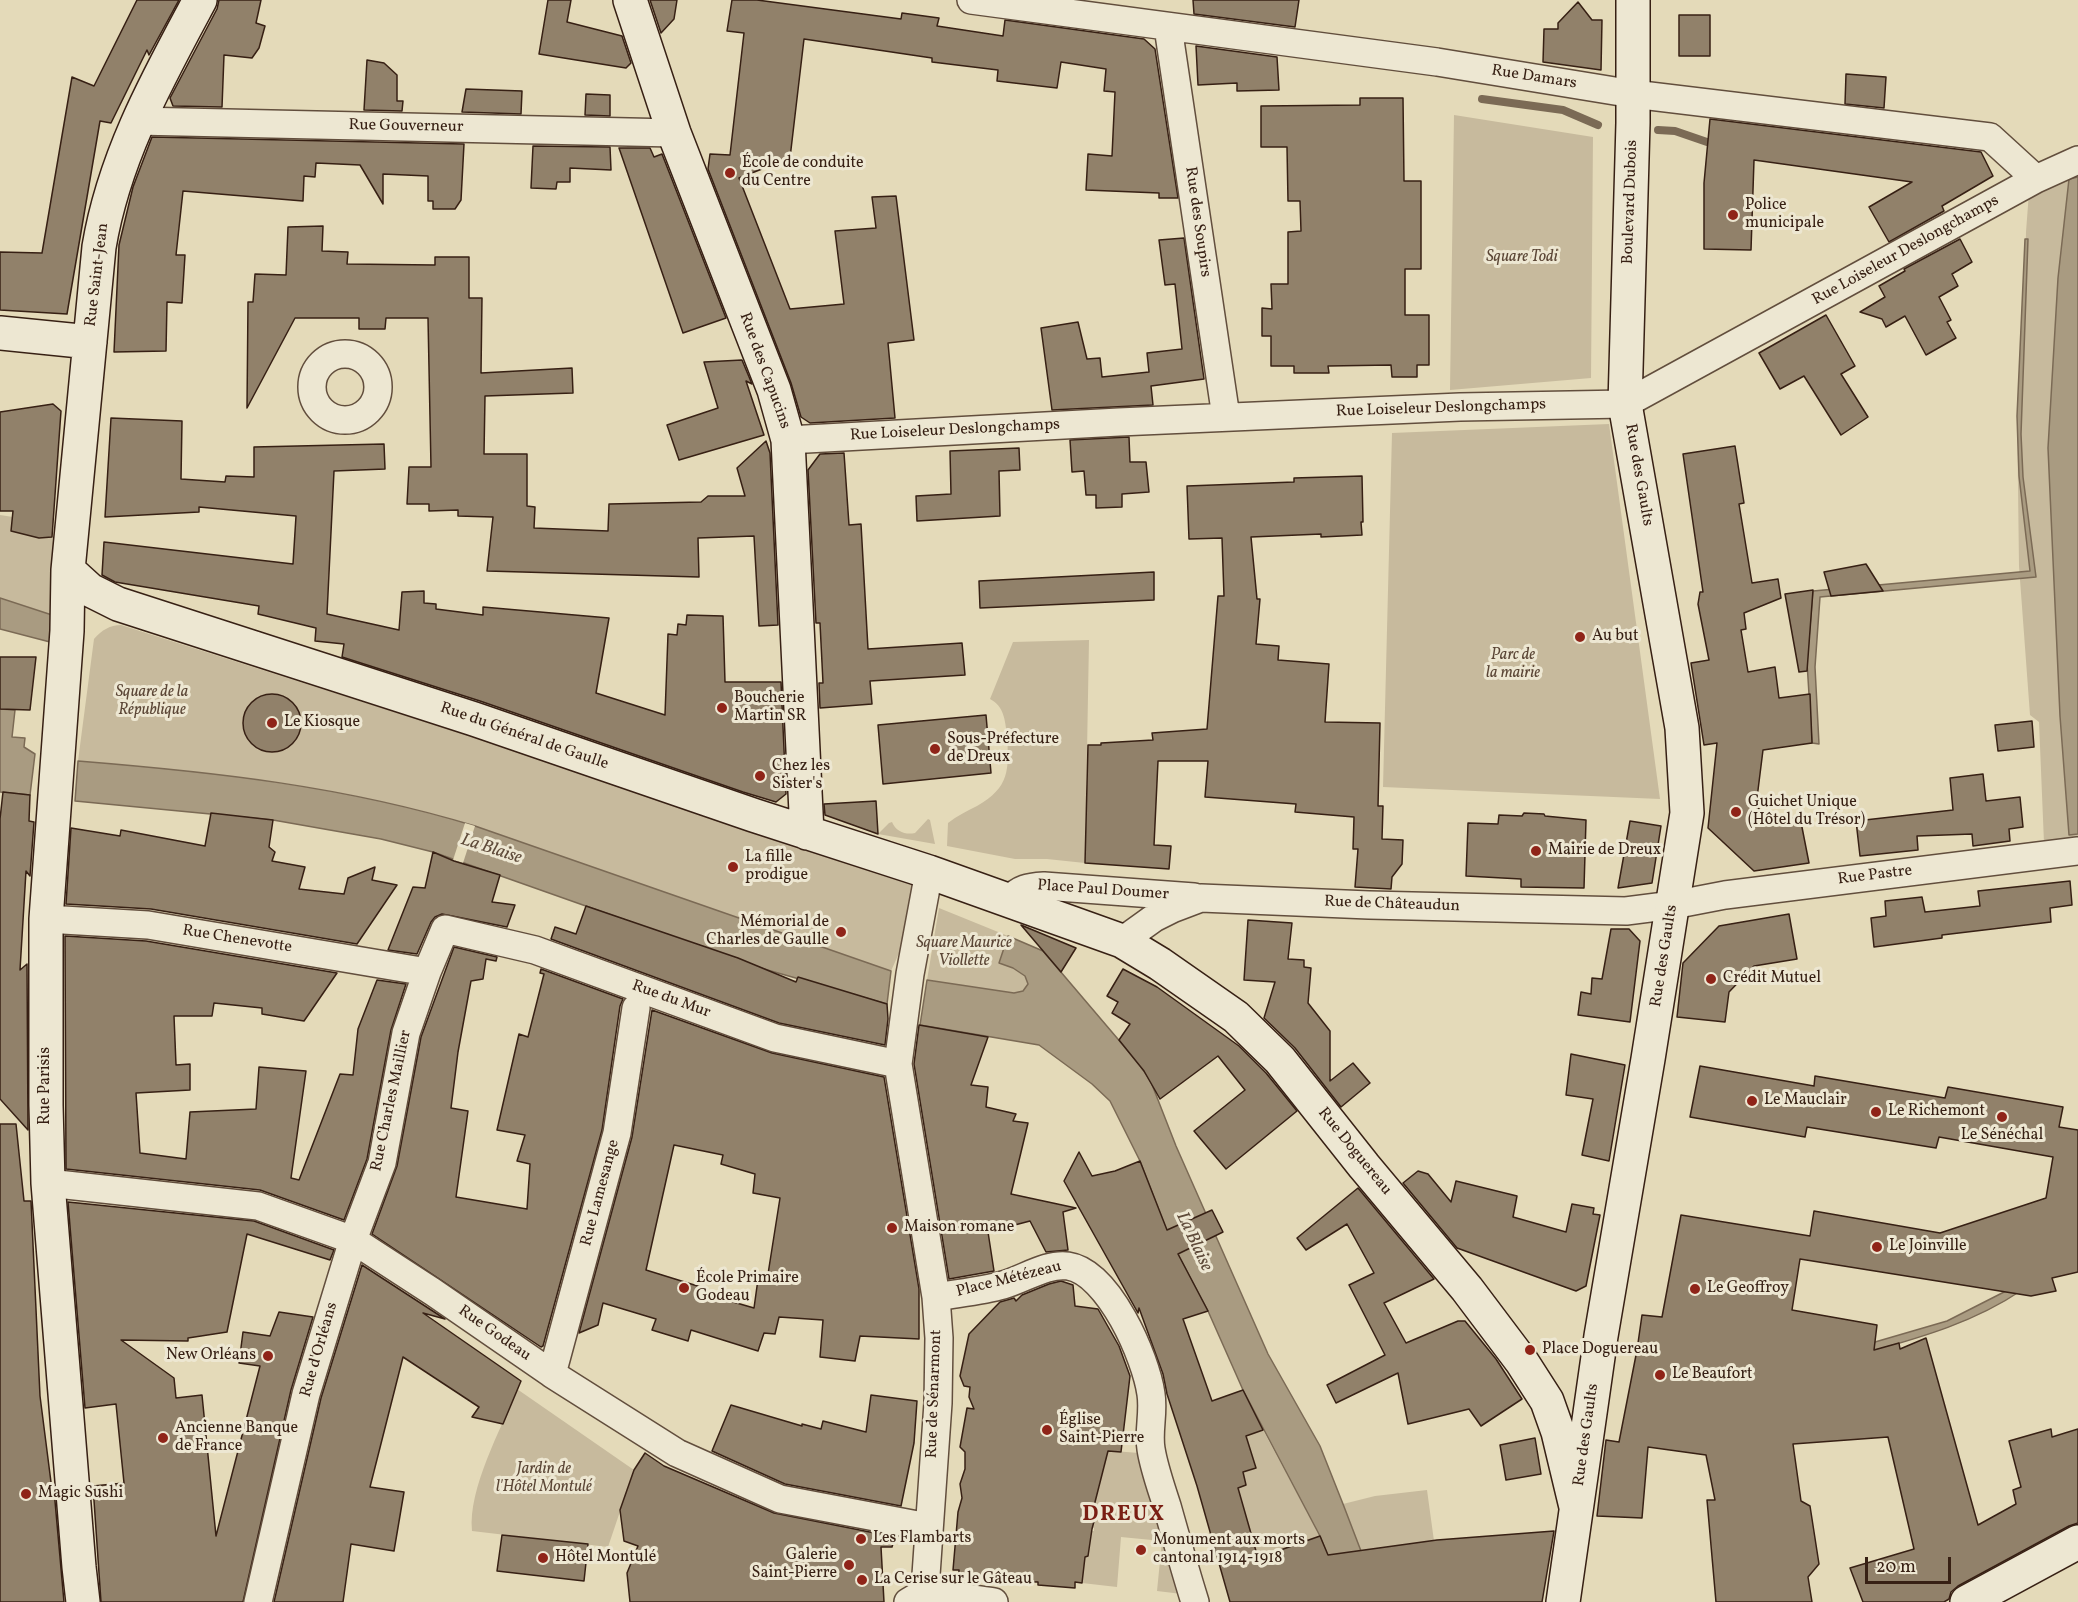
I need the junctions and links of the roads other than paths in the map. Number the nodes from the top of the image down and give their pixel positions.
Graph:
1 (200, 0) edge
2 (630, 0) edge
3 (971, 0) edge
4 (1633, 0) edge
5 (1168, 27) junction
6 (1633, 94) junction
7 (137, 121) junction
8 (674, 133) junction
9 (2076, 160) edge
10 (2036, 179) junction
11 (0, 333) edge
12 (90, 342) junction
13 (1625, 404) junction
14 (1226, 417) junction
15 (788, 440) junction
16 (68, 570) junction
17 (118, 604) junction
18 (67, 631) junction
19 (807, 833) junction
20 (2068, 852) edge
21 (929, 872) junction
22 (1201, 898) junction
23 (1009, 900) junction
24 (1673, 905) junction
25 (46, 919) junction
26 (445, 929) joint
27 (1122, 941) junction
28 (427, 972) junction
29 (636, 1008) dead end
30 (898, 1064) junction
31 (48, 1183) junction
32 (352, 1240) junction
33 (936, 1297) junction
34 (552, 1374) junction
35 (1576, 1507) junction
36 (928, 1527) junction
37 (2078, 1542) edge
38 (933, 1587) junction
39 (83, 1602) edge
40 (258, 1602) edge
41 (908, 1602) edge
42 (994, 1602) edge
43 (1195, 1602) edge
44 (1563, 1602) edge
45 (1967, 1602) edge

1 - 7 street, Rue Saint-Jean
2 - 8 street, Rue des Capucins
3 - 5 street, Rue Damars
4 - 6 street, Boulevard Dubois
5 - 6 street, Rue Damars
5 - 14 street, Rue des Soupirs
6 - 10 street, Rue Damars
6 - 13 street, Boulevard Dubois
7 - 8 street, Rue Gouverneur
7 - 12 street, Rue Saint-Jean
8 - 15 street, Rue des Capucins
9 - 10 street
10 - 13 street, Rue Loiseleur Deslongchamps
11 - 12 street
12 - 16 street, Rue Saint-Jean
13 - 14 street, Rue Loiseleur Deslongchamps
13 - 24 street, Rue des Gaults
14 - 15 street, Rue Loiseleur Deslongchamps
15 - 19 street, Rue des Capucins
16 - 17 street, Rue du Général de Gaulle
16 - 18 street, Rue Parisis
17 - 18 street
17 - 19 street, Rue du Général de Gaulle
18 - 25 street, Rue Parisis
19 - 21 street, Rue du Général de Gaulle
20 - 24 street, Rue Pastre
21 - 23 street, Rue Doguereau
21 - 30 street, Rue de Sénarmont
22 - 23 street, Place Paul Doumer
22 - 24 street, Rue de Châteaudun
22 - 27 street, Rue de Châteaudun
23 - 27 street, Rue Doguereau
24 - 35 street, Rue des Gaults
25 - 28 street, Rue Chenevotte
25 - 31 street, Rue Parisis
26 - 28 street, Rue Charles Maillier
26 - 30 street, Rue du Mur
27 - 35 street, Rue Doguereau
28 - 32 street, Rue Charles Maillier
29 - 34 street, Rue Lamesange
30 - 33 street, Rue de Sénarmont
31 - 32 street, Rue Godeau
31 - 39 street, Rue Parisis
32 - 34 street, Rue Godeau
32 - 40 street, Rue d'Orléans
33 - 36 street, Rue de Sénarmont
33 - 43 street, Place Métézeau
34 - 36 street, Rue Godeau
35 - 44 street, Rue Doguereau
36 - 38 street, Rue de Sénarmont
37 - 45 street
38 - 41 street
38 - 42 street

